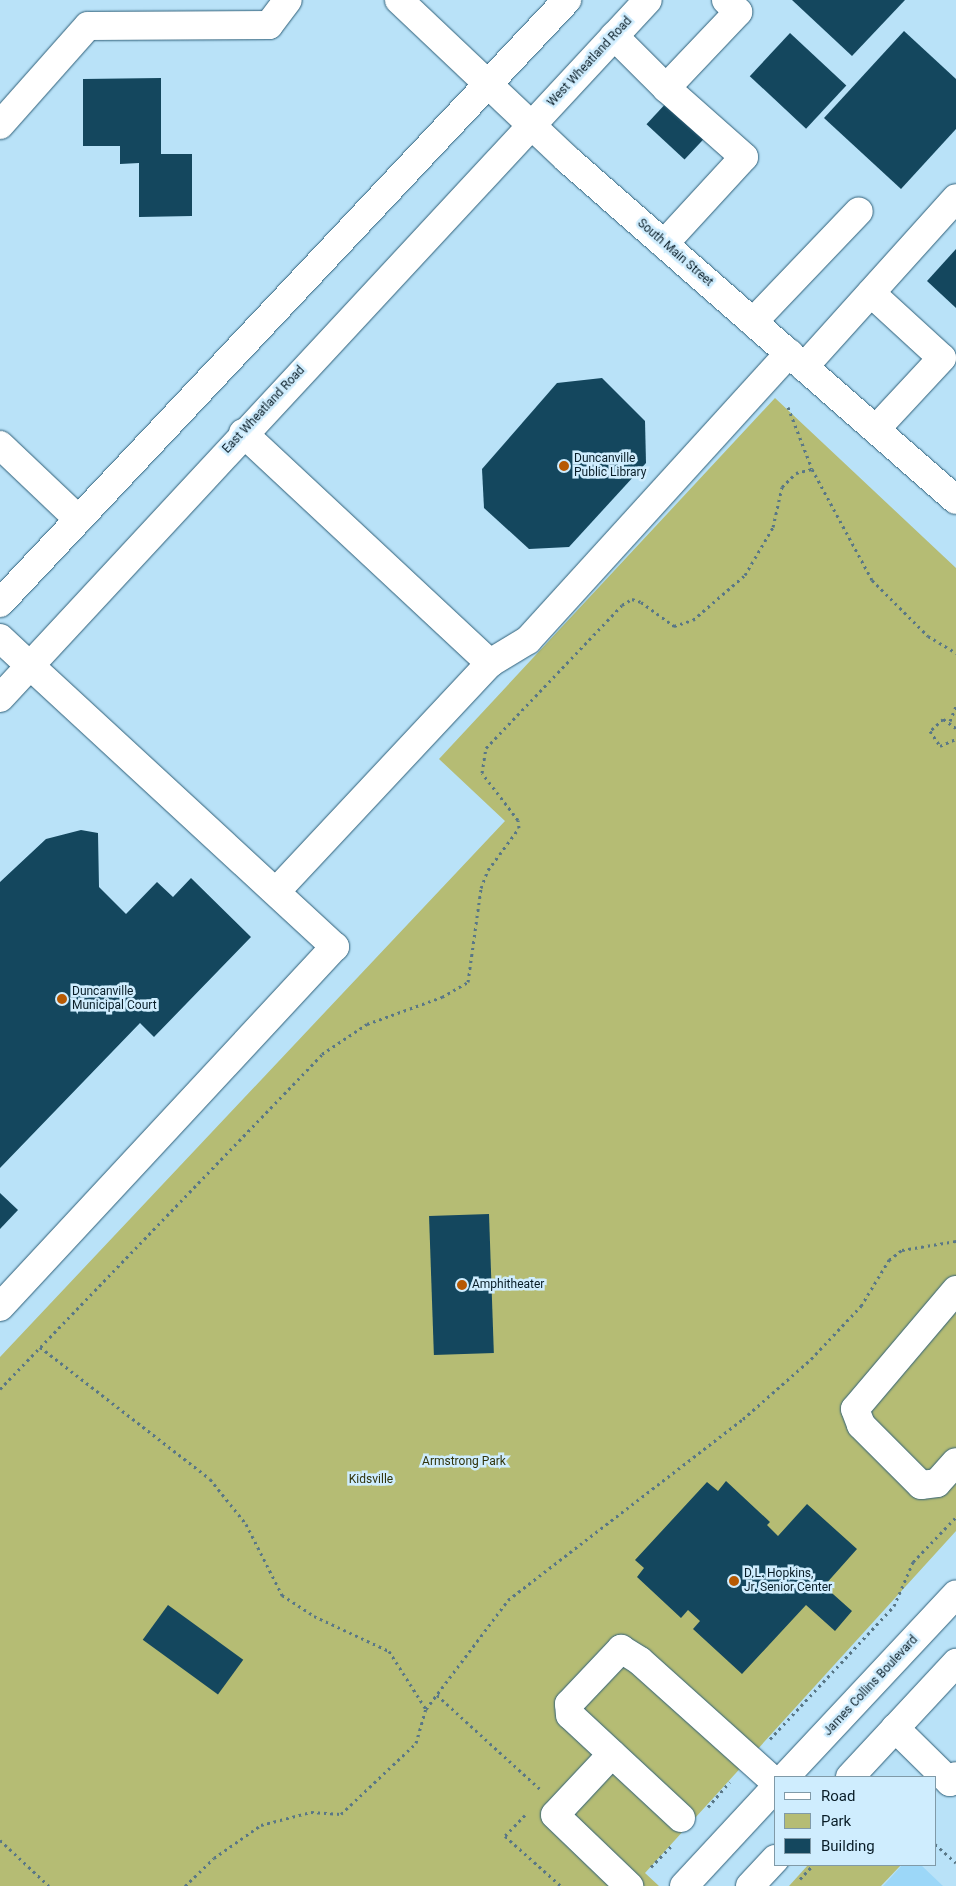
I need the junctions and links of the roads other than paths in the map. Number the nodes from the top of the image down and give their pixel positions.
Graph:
1 (288, 0) edge
2 (399, 0) edge
3 (567, 0) edge
4 (648, 0) edge
5 (726, 0) edge
6 (614, 36) junction
7 (486, 83) junction
8 (666, 88) junction
9 (0, 125) edge
10 (531, 125) junction
11 (956, 198) edge
12 (860, 211) dead end
13 (664, 244) junction
14 (871, 293) junction
15 (753, 322) junction
16 (796, 360) junction
17 (876, 430) junction
18 (243, 433) junction
19 (0, 445) edge
20 (956, 500) edge
21 (78, 519) junction
22 (0, 603) edge
23 (0, 638) edge
24 (490, 663) junction
25 (30, 666) junction
26 (0, 698) edge
27 (276, 892) junction
28 (956, 1290) edge
29 (0, 1307) edge
30 (956, 1462) edge
31 (956, 1594) edge
32 (956, 1663) edge
33 (896, 1728) junction
34 (612, 1754) junction
35 (786, 1776) edge
36 (851, 1776) edge
37 (774, 1781) edge
38 (954, 1782) edge
39 (774, 1789) edge
40 (693, 1814) road end
41 (774, 1860) edge
42 (638, 1879) edge
43 (684, 1886) edge
44 (750, 1886) edge

1 - 9 main road
2 - 7 main road, South Main Street
3 - 7 main road
4 - 6 main road, West Wheatland Road
5 - 8 main road
6 - 8 main road
6 - 10 main road, West Wheatland Road
7 - 10 main road, South Main Street
7 - 21 main road
8 - 13 main road
10 - 13 main road, South Main Street
10 - 18 main road, East Wheatland Road
11 - 14 main road
12 - 15 main road
13 - 15 main road, South Main Street
14 - 16 main road
14 - 17 main road
15 - 16 main road, South Main Street
16 - 17 main road, South Main Street
16 - 24 main road
17 - 20 main road, South Main Street
18 - 24 main road
18 - 25 main road, East Wheatland Road
19 - 21 main road
21 - 22 main road
23 - 25 main road
24 - 27 main road
25 - 26 main road, East Wheatland Road
25 - 27 main road
27 - 29 main road
28 - 30 main road
31 - 35 main road, James Collins Boulevard
32 - 33 main road
33 - 36 main road
33 - 38 main road
34 - 37 main road
34 - 40 main road
34 - 42 main road
39 - 43 main road
41 - 44 main road

